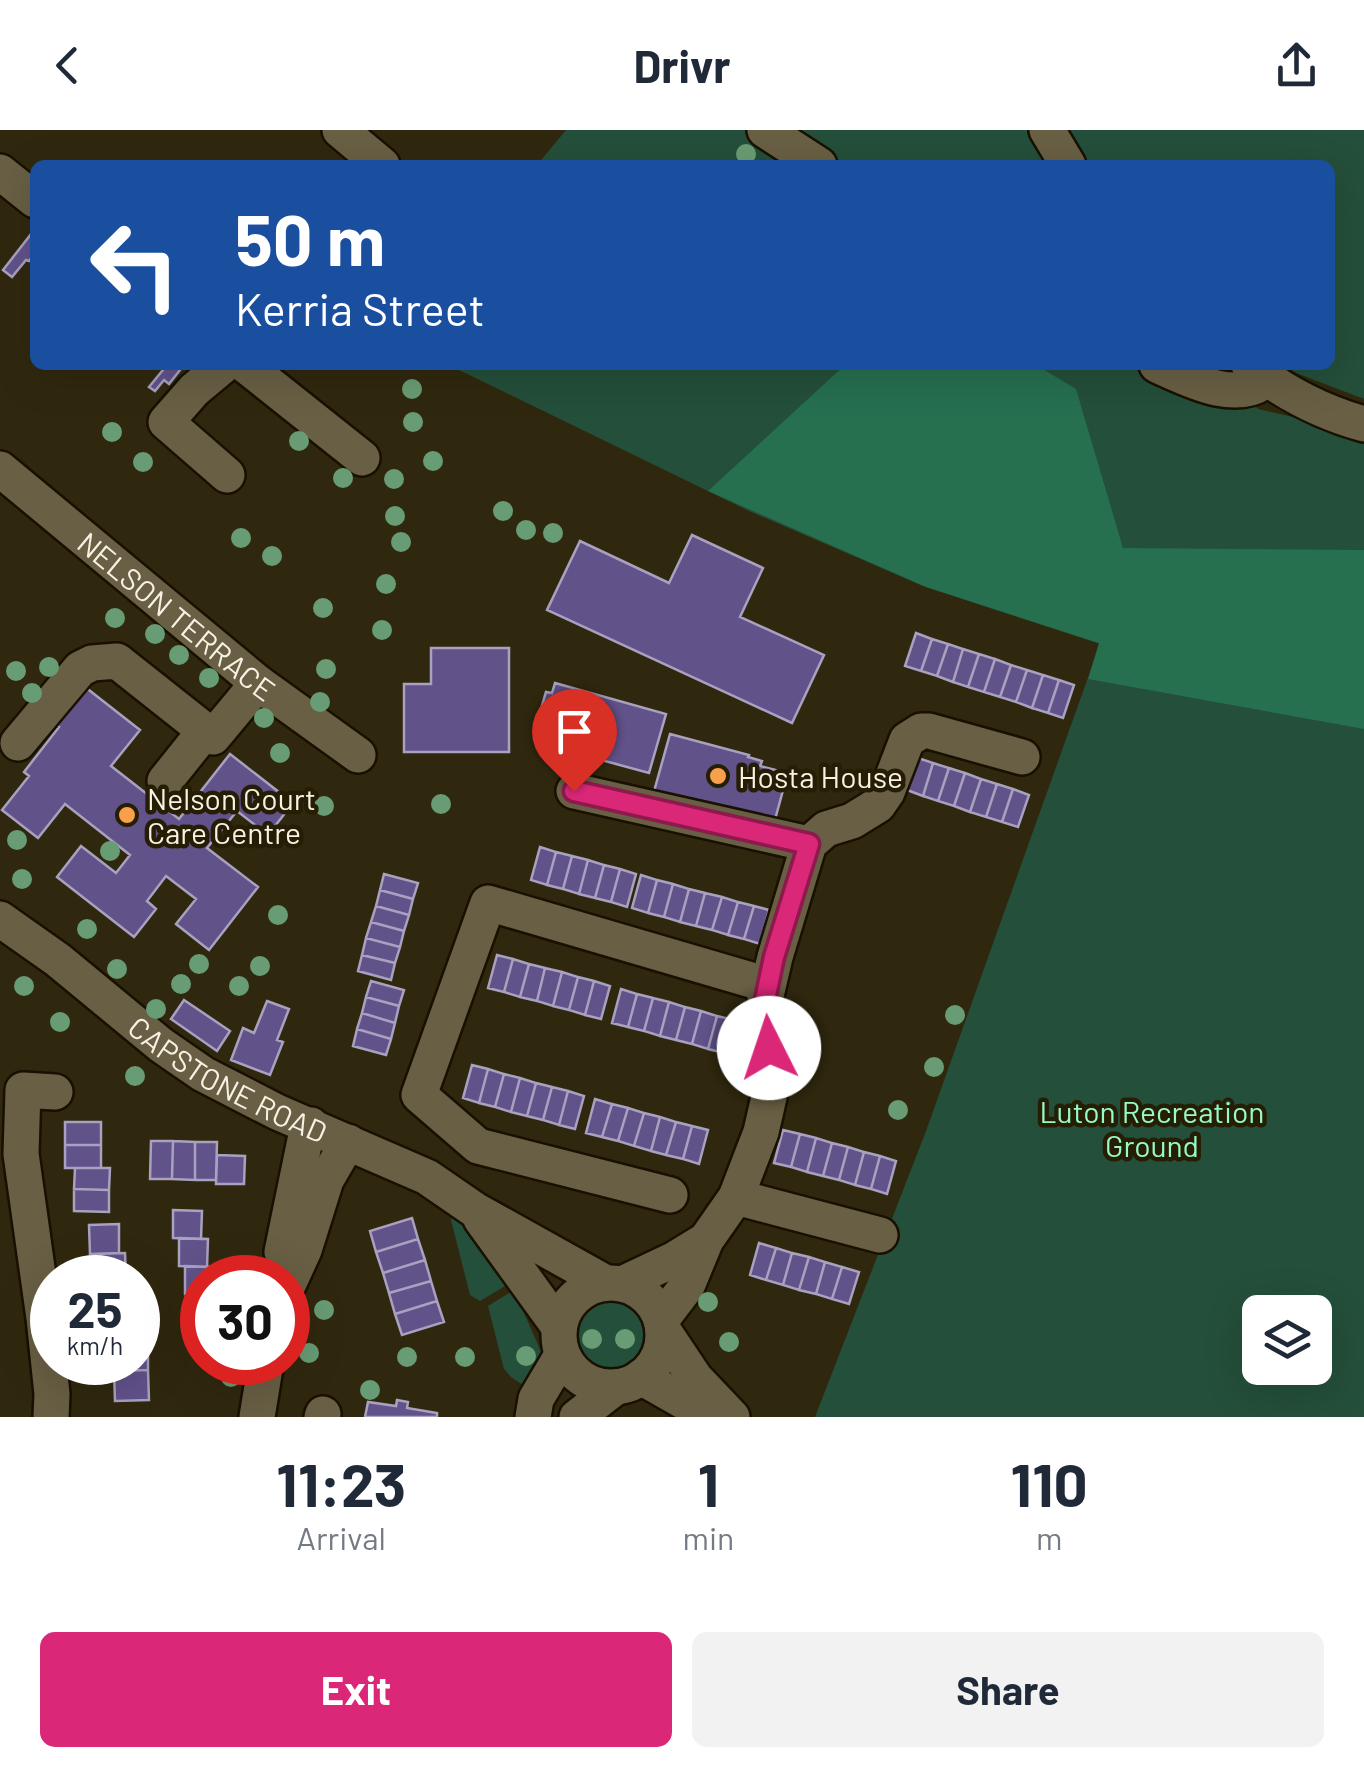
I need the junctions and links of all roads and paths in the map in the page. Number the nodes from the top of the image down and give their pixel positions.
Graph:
1 (340, 130) edge
2 (765, 130) edge
3 (1047, 130) edge
4 (376, 160) edge
5 (812, 160) edge
6 (1065, 160) edge
7 (0, 172) edge
8 (30, 196) edge
9 (218, 370) edge
10 (251, 370) edge
11 (1170, 370) edge
12 (1258, 372) edge
13 (1364, 424) edge
14 (362, 458) dead end
15 (0, 469) edge
16 (228, 475) dead end
17 (258, 683) junction
18 (205, 731) junction
19 (18, 743) dead end
20 (358, 755) dead end
21 (1022, 758) dead end
22 (166, 781) dead end
23 (574, 791) dead end
24 (809, 844) junction
25 (0, 919) edge
26 (768, 985) junction
27 (56, 1092) dead end
28 (311, 1125) junction
29 (348, 1142) junction
30 (670, 1195) dead end
31 (736, 1197) junction
32 (475, 1210) junction
33 (880, 1235) dead end
34 (706, 1240) junction
35 (281, 1255) edge
36 (302, 1255) edge
37 (614, 1284) junction
38 (662, 1325) junction
39 (561, 1341) junction
40 (628, 1382) junction
41 (262, 1385) edge
42 (51, 1417) edge
43 (257, 1417) edge
44 (533, 1417) edge
45 (577, 1417) edge
46 (711, 1417) edge
47 (732, 1417) edge

1 - 4 street
2 - 5 street
3 - 6 street
7 - 8 street
9 - 16 street
10 - 14 street
11 - 12 street
12 - 13 street
15 - 17 street, NELSON TERRACE
17 - 18 street
17 - 20 street, NELSON TERRACE
18 - 19 street
18 - 22 street
21 - 24 street
23 - 24 street
24 - 26 street
25 - 28 street, CAPSTONE ROAD
26 - 30 street
26 - 31 street
27 - 42 street
28 - 29 street, CAPSTONE ROAD
28 - 35 street
29 - 32 street, CAPSTONE ROAD
29 - 36 street
31 - 33 street
31 - 34 street
32 - 37 street, CAPSTONE ROAD
32 - 39 street, CAPSTONE ROAD
34 - 37 street
34 - 38 street
37 - 38 street
37 - 39 street
38 - 40 street
38 - 47 street
39 - 40 street
39 - 44 street
40 - 45 street
40 - 46 street
41 - 43 street

